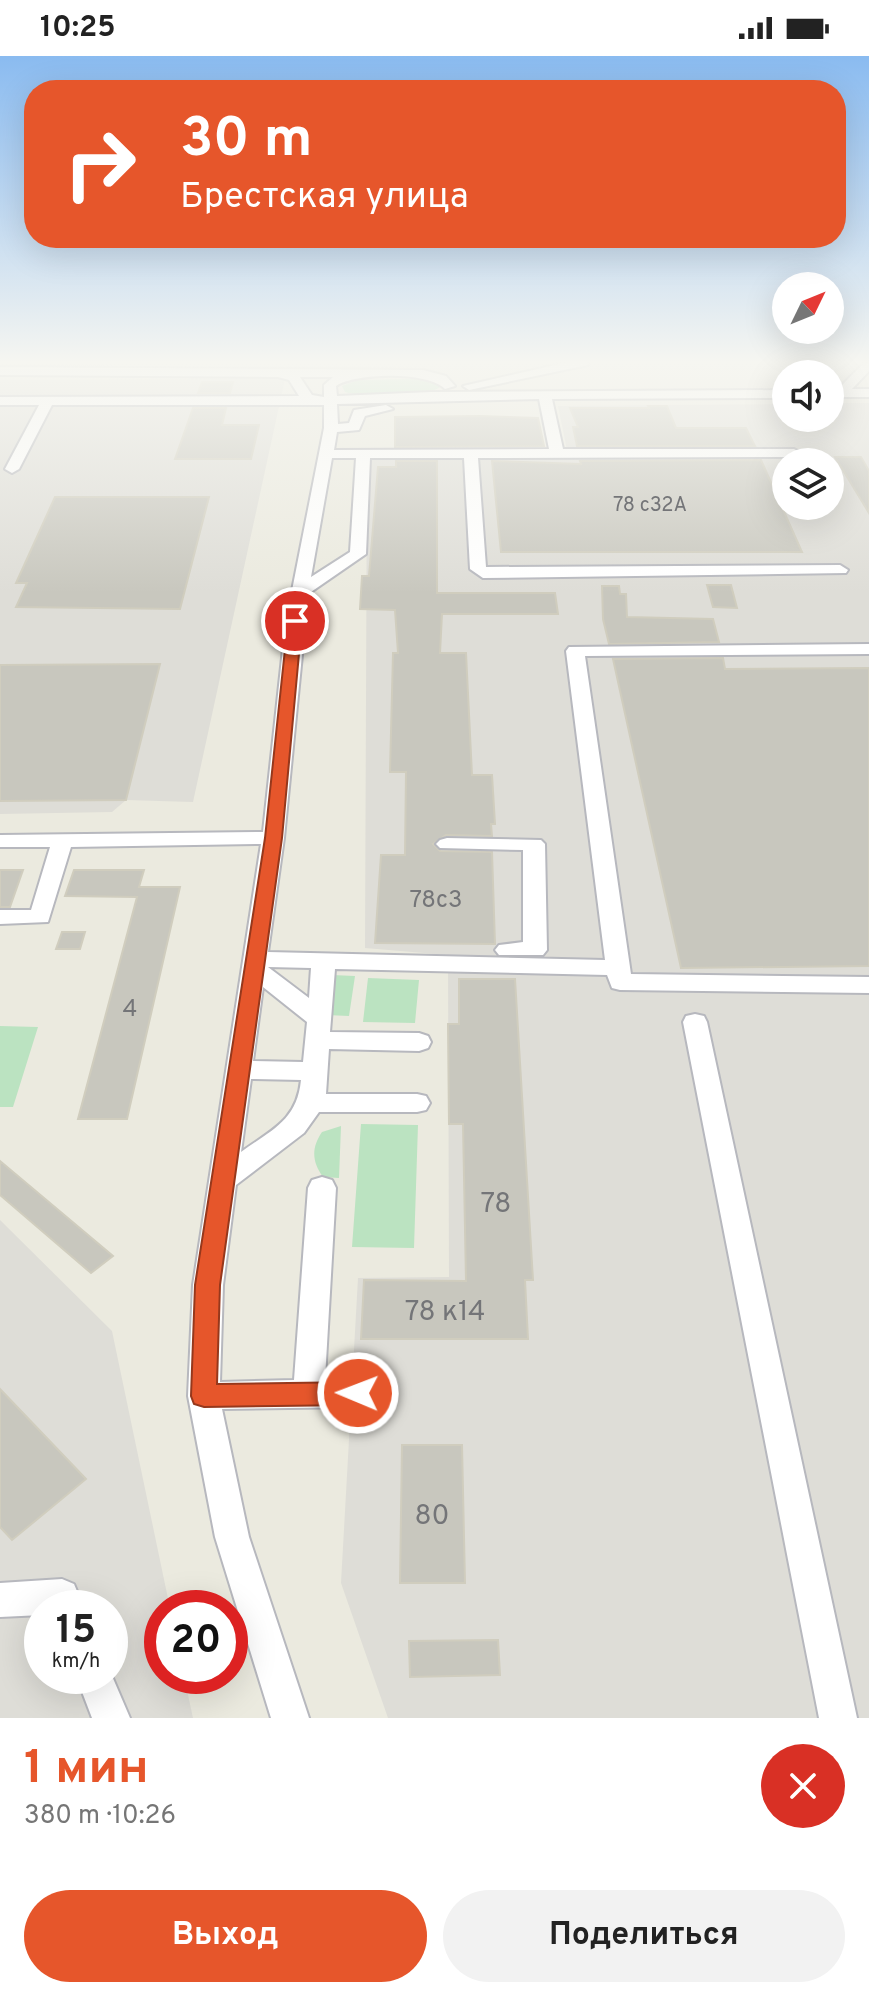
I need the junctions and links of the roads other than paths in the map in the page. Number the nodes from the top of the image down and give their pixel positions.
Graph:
1 (28, 438) edge
2 (329, 438) edge
3 (355, 438) edge
4 (554, 438) edge
5 (772, 453) edge
6 (326, 454) junction
7 (356, 454) junction
8 (471, 454) junction
9 (557, 454) junction
10 (12, 469) dead end
11 (840, 570) dead end
12 (300, 592) junction
13 (869, 649) edge
14 (273, 838) junction
15 (0, 841) edge
16 (62, 841) junction
17 (447, 844) dead end
18 (0, 917) edge
19 (324, 959) junction
20 (406, 962) junction
21 (254, 964) junction
22 (618, 968) junction
23 (869, 985) edge
24 (695, 1022) dead end
25 (318, 1030) junction
26 (419, 1042) dead end
27 (239, 1070) junction
28 (315, 1071) junction
29 (312, 1103) junction
30 (417, 1103) dead end
31 (223, 1180) junction
32 (322, 1188) dead end
33 (309, 1393) junction
34 (358, 1393) dead end
35 (204, 1396) junction
36 (24, 1598) edge
37 (0, 1600) edge
38 (101, 1694) edge
39 (111, 1718) edge
40 (290, 1718) edge
41 (838, 1718) edge

1 - 10 street
2 - 6 street
3 - 7 street
4 - 9 street
5 - 9 street
6 - 7 street
6 - 12 street
7 - 8 street
7 - 12 street
8 - 9 street
8 - 11 street
12 - 14 street
13 - 22 street
14 - 16 street
14 - 21 street
15 - 16 street
16 - 18 street
17 - 20 street
19 - 20 street
19 - 21 street
19 - 25 street
20 - 22 street
21 - 25 street
21 - 27 street
22 - 23 street
24 - 41 street
25 - 26 street
25 - 28 street
27 - 28 street
27 - 31 street
28 - 29 street
29 - 30 street
29 - 31 street
31 - 35 street
32 - 33 street
33 - 34 street
33 - 35 street
35 - 40 street
36 - 37 street
38 - 39 street

